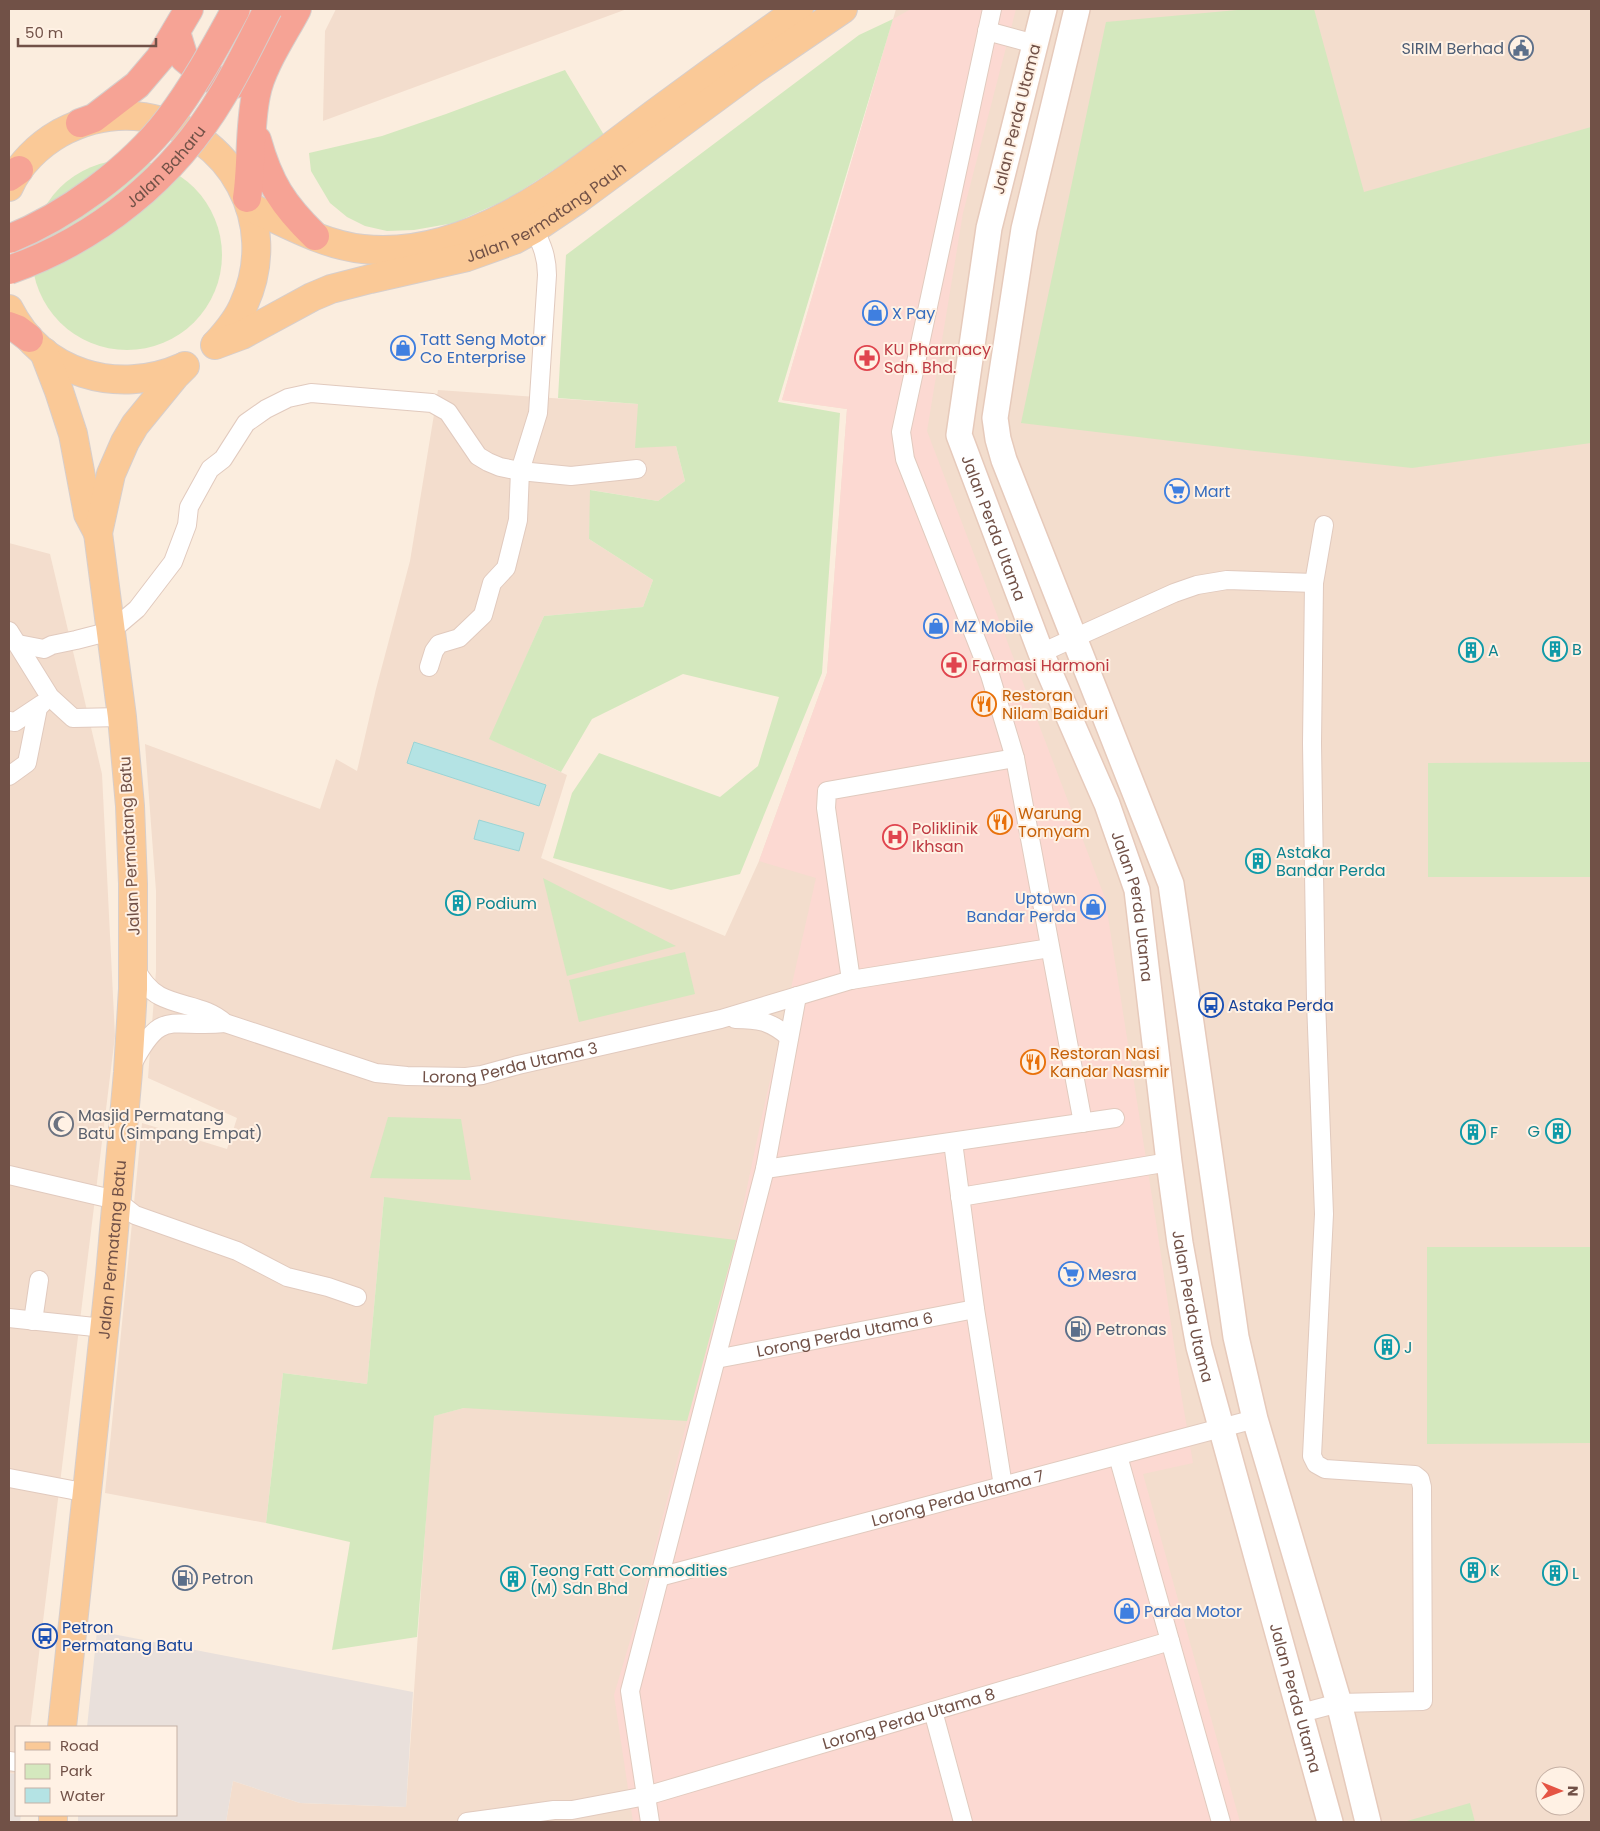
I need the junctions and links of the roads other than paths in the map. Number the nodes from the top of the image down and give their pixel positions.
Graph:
1 (236, 9) edge
2 (268, 9) edge
3 (297, 9) edge
4 (798, 9) edge
5 (843, 9) edge
6 (992, 9) edge
7 (1044, 9) edge
8 (1077, 9) edge
9 (182, 20) edge
10 (987, 31) junction
11 (1035, 44) junction
12 (261, 78) junction
13 (254, 109) junction
14 (80, 123) junction
15 (12, 178) edge
16 (249, 202) junction
17 (534, 229) junction
18 (314, 236) junction
19 (9, 239) edge
20 (9, 270) edge
21 (9, 309) edge
22 (27, 339) edge
23 (215, 345) junction
24 (185, 366) junction
25 (637, 469) dead end
26 (520, 471) junction
27 (1324, 525) dead end
28 (98, 533) junction
29 (1314, 583) junction
30 (111, 631) junction
31 (13, 638) edge
32 (1074, 638) junction
33 (1041, 653) junction
34 (429, 667) dead end
35 (44, 702) junction
36 (122, 718) junction
37 (9, 721) edge
38 (1015, 758) junction
39 (9, 776) edge
40 (1050, 948) junction
41 (133, 967) junction
42 (851, 980) junction
43 (797, 996) junction
44 (722, 1019) junction
45 (225, 1023) junction
46 (789, 1037) junction
47 (128, 1072) junction
48 (1115, 1118) dead end
49 (1083, 1123) junction
50 (953, 1142) junction
51 (1169, 1162) junction
52 (765, 1170) junction
53 (9, 1175) edge
54 (960, 1197) junction
55 (116, 1200) junction
56 (39, 1280) dead end
57 (357, 1297) dead end
58 (975, 1309) junction
59 (9, 1318) edge
60 (33, 1321) junction
61 (104, 1328) junction
62 (716, 1359) junction
63 (1255, 1419) junction
64 (1221, 1427) junction
65 (1118, 1456) junction
66 (9, 1478) edge
67 (1003, 1486) junction
68 (88, 1493) junction
69 (659, 1577) junction
70 (1170, 1642) junction
71 (1339, 1703) junction
72 (933, 1711) junction
73 (1300, 1713) junction
74 (62, 1726) edge
75 (646, 1796) junction
76 (572, 1816) edge
77 (467, 1822) edge
78 (650, 1822) edge
79 (963, 1822) edge
80 (1221, 1822) edge
81 (1330, 1822) edge
82 (1368, 1822) edge

1 - 19 highway, Jalan Baharu, bridge
2 - 20 highway, Jalan Baharu, bridge
3 - 12 highway
4 - 18 main road, Jalan Permatang Pauh
5 - 17 main road, Jalan Permatang Pauh
6 - 10 street
7 - 11 street, Jalan Perda Utama
8 - 32 street, Jalan Perda Utama
9 - 12 highway
9 - 14 highway
10 - 11 street
10 - 38 street
11 - 33 street, Jalan Perda Utama
12 - 13 highway
13 - 16 highway
13 - 18 highway
14 - 15 main road
14 - 16 main road
16 - 18 main road, Jalan Permatang Pauh
16 - 23 main road
17 - 23 main road, Jalan Permatang Pauh
17 - 26 street
21 - 22 main road
22 - 24 main road
22 - 28 main road, Jalan Permatang Batu
23 - 24 main road
24 - 28 main road, Jalan Permatang Batu
25 - 26 street
26 - 30 street
26 - 34 street
27 - 29 street
28 - 30 main road, Jalan Permatang Batu
29 - 32 street
29 - 71 street
30 - 31 street
30 - 36 main road, Jalan Permatang Batu
31 - 35 street
32 - 33 street
32 - 63 street, Jalan Perda Utama
33 - 51 street, Jalan Perda Utama
35 - 36 street
35 - 37 street
35 - 39 street
36 - 41 main road, Jalan Permatang Batu
38 - 40 street
38 - 42 street
40 - 42 street, Lorong Perda Utama 3
40 - 49 street
41 - 45 street, Lorong Perda Utama 3
41 - 47 main road, Jalan Permatang Batu
42 - 43 street, Lorong Perda Utama 3
43 - 44 street, Lorong Perda Utama 3
43 - 46 street
44 - 45 street, Lorong Perda Utama 3
44 - 46 street
45 - 47 street, Lorong Perda Utama 3
46 - 52 street
47 - 55 main road, Jalan Permatang Batu
48 - 49 street
49 - 50 street
50 - 52 street
50 - 54 street
51 - 54 street
51 - 64 street, Jalan Perda Utama
52 - 62 street
53 - 55 street
54 - 58 street
55 - 57 street
55 - 61 main road, Jalan Permatang Batu
56 - 60 street
58 - 62 street, Lorong Perda Utama 6
58 - 67 street
59 - 60 street
60 - 61 street
61 - 68 main road, Jalan Permatang Batu
62 - 69 street
63 - 64 street, Lorong Perda Utama 7
63 - 71 street, Jalan Perda Utama
64 - 65 street, Lorong Perda Utama 7
64 - 73 street, Jalan Perda Utama
65 - 67 street, Lorong Perda Utama 7
65 - 70 street
66 - 68 street
67 - 69 street, Lorong Perda Utama 7
68 - 74 main road, Jalan Permatang Batu
69 - 75 street
70 - 72 street, Lorong Perda Utama 8
70 - 80 street
71 - 73 street
71 - 82 street, Jalan Perda Utama
72 - 75 street, Lorong Perda Utama 8
72 - 79 street
73 - 81 street, Jalan Perda Utama
75 - 76 street, Lorong Perda Utama 8
75 - 78 street
76 - 77 street, Lorong Perda Utama 8

